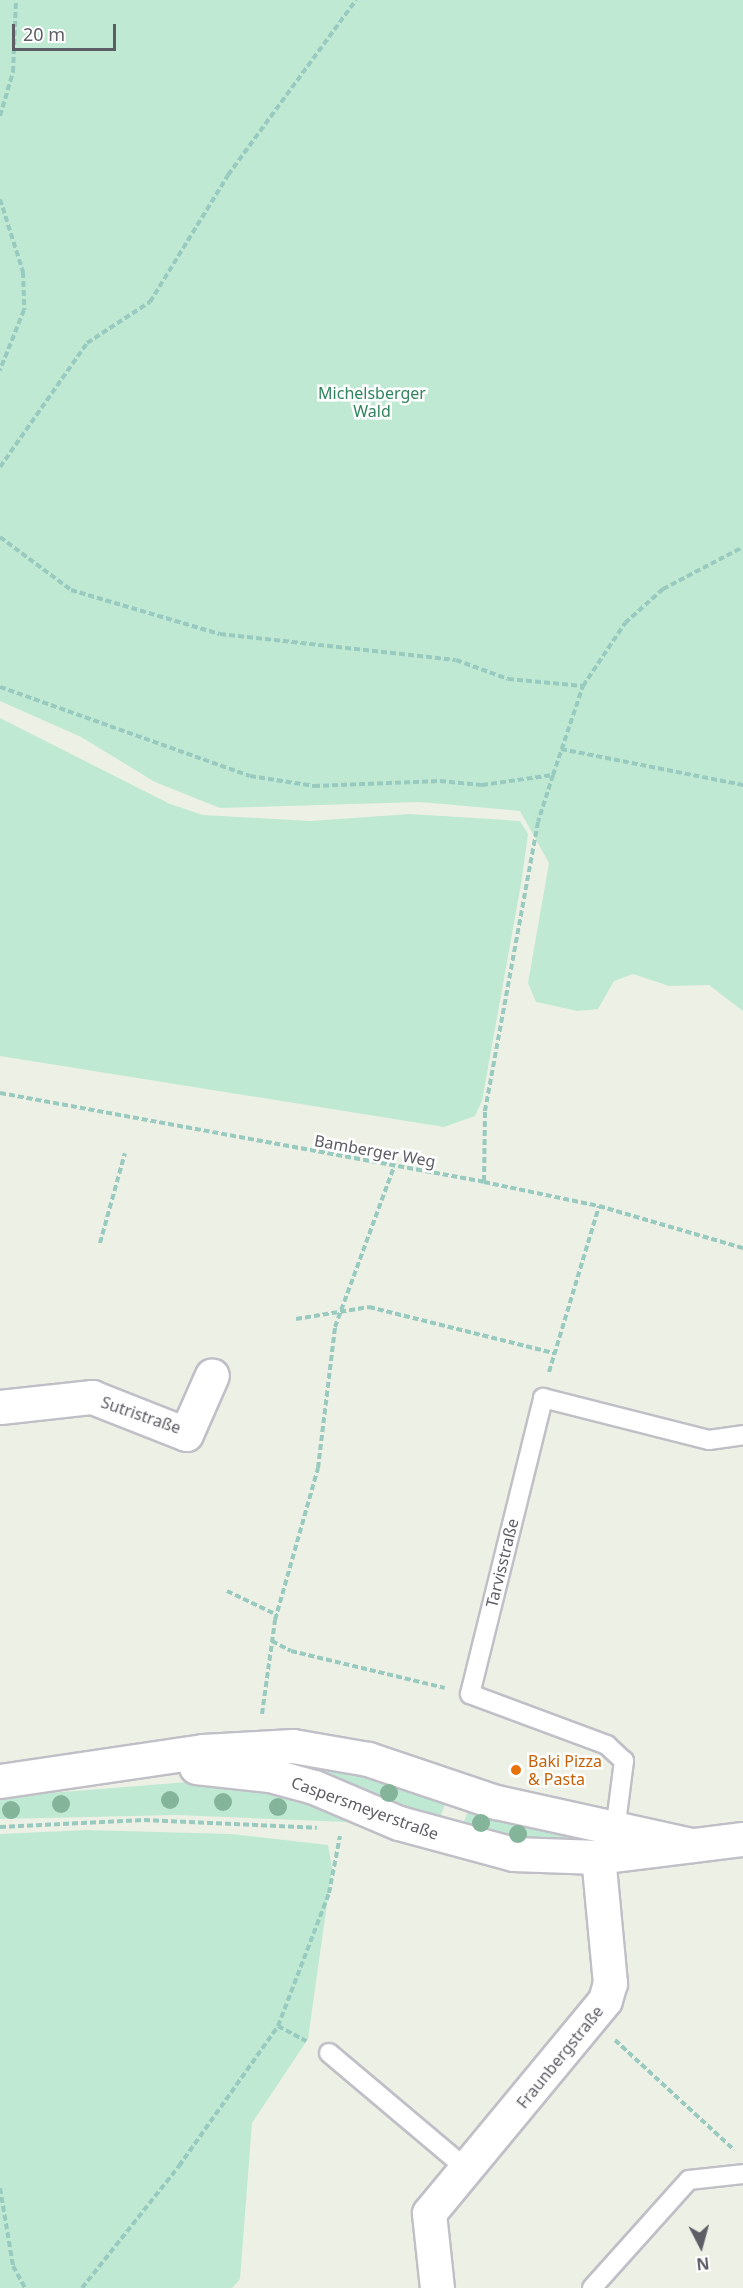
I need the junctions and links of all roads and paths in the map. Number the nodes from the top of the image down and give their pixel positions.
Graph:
1 (16, 0) edge
2 (356, 0) edge
3 (0, 116) edge
4 (0, 199) edge
5 (0, 370) edge
6 (0, 467) edge
7 (0, 537) edge
8 (743, 547) edge
9 (584, 686) junction
10 (0, 687) edge
11 (561, 749) junction
12 (553, 775) junction
13 (743, 785) edge
14 (0, 1093) edge
15 (125, 1153) dead end
16 (394, 1167) junction
17 (484, 1182) junction
18 (599, 1206) junction
19 (100, 1243) dead end
20 (743, 1248) edge
21 (339, 1312) junction
22 (296, 1318) dead end
23 (554, 1353) junction
24 (212, 1375) dead end
25 (543, 1398) junction
26 (0, 1407) edge
27 (743, 1436) edge
28 (227, 1591) dead end
29 (277, 1615) junction
30 (272, 1641) junction
31 (470, 1694) junction
32 (260, 1748) junction
33 (145, 1763) junction
34 (0, 1781) edge
35 (0, 1827) edge
36 (743, 1839) edge
37 (606, 1844) junction
38 (592, 2020) junction
39 (329, 2053) dead end
40 (468, 2170) junction
41 (740, 2174) edge
42 (0, 2188) edge
43 (25, 2288) edge
44 (82, 2288) edge
45 (438, 2288) edge
46 (591, 2288) edge

1 - 3 path
2 - 6 path
4 - 5 path
7 - 9 path
8 - 9 path
9 - 11 path
10 - 12 path
11 - 12 path
11 - 13 path
12 - 17 path
14 - 16 path, Bamberger Weg
15 - 19 path
16 - 17 path, Bamberger Weg
16 - 21 path
17 - 18 path, Bamberger Weg
18 - 20 path, Bamberger Weg
18 - 23 path
21 - 22 path
21 - 23 path
21 - 29 path
23 - 25 path
24 - 26 street, Sutristraße
25 - 27 lane
25 - 31 lane, Tarvisstraße
28 - 29 path
29 - 30 path
30 - 31 path
30 - 32 path
31 - 37 lane
32 - 33 street, Caspersmeyerstraße
32 - 37 street, Caspersmeyerstraße
33 - 34 street, Caspersmeyerstraße
33 - 37 street, Caspersmeyerstraße
35 - 44 path
36 - 37 street, Caspersmeyerstraße
37 - 38 street, Fraunbergstraße
38 - 40 street, Fraunbergstraße
38 - 41 path
39 - 40 lane
40 - 45 street, Fraunbergstraße
41 - 46 lane
42 - 43 path

